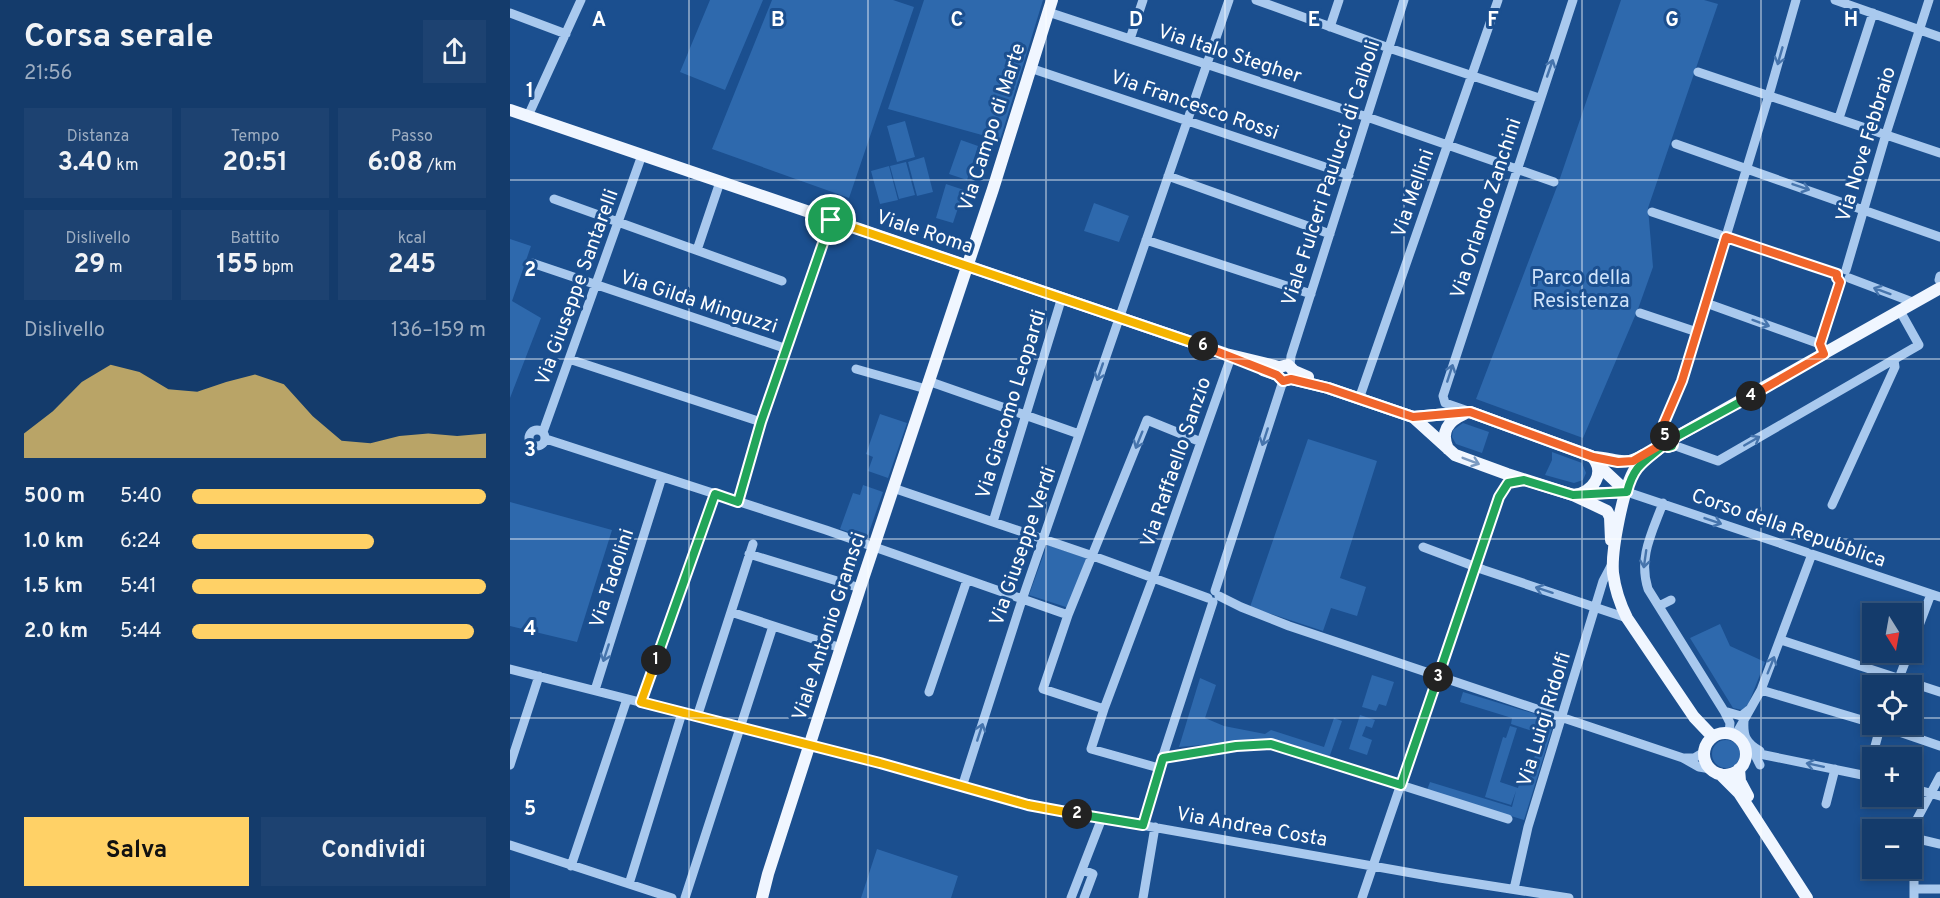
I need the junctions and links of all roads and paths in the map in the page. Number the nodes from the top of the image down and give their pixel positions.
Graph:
1 (580, 0) edge
2 (1143, 0) edge
3 (1229, 0) edge
4 (1256, 0) edge
5 (1339, 0) edge
6 (1404, 0) edge
7 (1498, 0) edge
8 (1573, 0) edge
9 (1796, 0) edge
10 (1834, 0) edge
11 (1929, 0) edge
12 (1050, 6) edge
13 (510, 13) edge
14 (1873, 13) junction
15 (1330, 27) junction
16 (1919, 30) junction
17 (566, 34) junction
18 (1940, 37) edge
19 (1130, 39) junction
20 (1389, 48) junction
21 (1207, 64) junction
22 (1030, 68) junction
23 (1698, 72) dead end
24 (1472, 75) junction
25 (1769, 95) junction
26 (1539, 98) junction
27 (510, 110) edge
28 (528, 116) junction
29 (1367, 117) junction
30 (1839, 118) junction
31 (1187, 120) junction
32 (1886, 134) junction
33 (1676, 144) dead end
34 (1448, 145) junction
35 (1940, 153) edge
36 (642, 155) junction
37 (1746, 168) junction
38 (1517, 170) junction
39 (1349, 175) junction
40 (1168, 177) junction
41 (720, 182) junction
42 (1554, 182) dead end
43 (554, 200) dead end
44 (1863, 209) junction
45 (1652, 212) dead end
46 (831, 220) junction
47 (618, 222) junction
48 (1330, 234) junction
49 (1726, 237) junction
50 (1940, 237) edge
51 (1146, 240) junction
52 (697, 250) junction
53 (531, 263) dead end
54 (967, 265) junction
55 (1843, 276) junction
56 (782, 280) dead end
57 (1940, 282) edge
58 (596, 285) junction
59 (1311, 294) junction
60 (1062, 297) junction
61 (1706, 303) junction
62 (1915, 303) junction
63 (1900, 311) junction
64 (1640, 313) dead end
65 (1120, 317) junction
66 (1696, 332) junction
67 (787, 349) junction
68 (1822, 349) junction
69 (1228, 356) junction
70 (569, 359) junction
71 (1894, 360) junction
72 (856, 369) dead end
73 (1286, 370) junction
74 (927, 385) junction
75 (1359, 399) junction
76 (1470, 412) junction
77 (1025, 415) junction
78 (1413, 417) junction
79 (761, 422) junction
80 (1079, 434) junction
81 (1668, 441) junction
82 (1202, 442) junction
83 (1449, 450) junction
84 (1595, 460) junction
85 (1494, 469) junction
86 (662, 477) junction
87 (1524, 480) junction
88 (893, 488) junction
89 (1627, 492) junction
90 (715, 494) junction
91 (1577, 494) junction
92 (1499, 497) junction
93 (738, 502) junction
94 (1663, 503) junction
95 (1832, 505) dead end
96 (993, 522) junction
97 (1044, 540) junction
98 (753, 544) dead end
99 (1423, 547) dead end
100 (874, 548) junction
101 (750, 554) junction
102 (1812, 554) junction
103 (1093, 556) junction
104 (1613, 556) junction
105 (1475, 567) junction
106 (1153, 578) junction
107 (967, 580) junction
108 (860, 588) junction
109 (1935, 596) edge
110 (1213, 598) junction
111 (1023, 600) junction
112 (1671, 600) dead end
113 (1659, 606) junction
114 (1596, 608) junction
115 (731, 612) junction
116 (1068, 615) junction
117 (1627, 618) junction
118 (1922, 624) edge
119 (773, 626) junction
120 (1780, 640) junction
121 (841, 648) junction
122 (510, 669) edge
123 (1438, 675) junction
124 (1878, 675) edge
125 (539, 676) junction
126 (1922, 688) edge
127 (595, 690) junction
128 (1761, 690) junction
129 (929, 692) dead end
130 (1940, 692) edge
131 (627, 699) junction
132 (641, 702) junction
133 (1104, 709) junction
134 (1750, 709) junction
135 (1724, 711) junction
136 (682, 713) junction
137 (697, 717) junction
138 (1694, 717) junction
139 (1563, 718) junction
140 (1744, 719) junction
141 (1862, 720) edge
142 (741, 728) junction
143 (1732, 735) junction
144 (1907, 735) edge
145 (1713, 737) junction
146 (810, 746) junction
147 (1940, 746) edge
148 (1705, 750) junction
149 (1750, 752) junction
150 (1767, 755) junction
151 (1163, 758) junction
152 (1683, 758) junction
153 (510, 765) edge
154 (1760, 765) dead end
155 (1159, 768) junction
156 (1739, 769) junction
157 (1835, 769) junction
158 (1716, 772) junction
159 (1862, 775) edge
160 (1940, 776) edge
161 (1401, 785) junction
162 (962, 787) junction
163 (1922, 791) edge
164 (1929, 793) junction
165 (1940, 796) edge
166 (1826, 804) dead end
167 (1102, 818) junction
168 (1508, 819) dead end
169 (1917, 819) edge
170 (1143, 825) junction
171 (1155, 827) junction
172 (1922, 840) edge
173 (1940, 844) edge
174 (510, 845) edge
175 (1374, 865) junction
176 (571, 866) junction
177 (1083, 870) junction
178 (768, 874) junction
179 (1915, 879) edge
180 (629, 884) junction
181 (1514, 889) junction
182 (1940, 889) edge
183 (1915, 894) edge
184 (672, 898) edge
185 (685, 898) edge
186 (757, 898) edge
187 (762, 898) edge
188 (1071, 898) edge
189 (1084, 898) edge
190 (1143, 898) edge
191 (1362, 898) edge
192 (1569, 898) edge
193 (1807, 898) edge
194 (1814, 898) edge

1 - 17 street
2 - 19 street
3 - 21 street, Via Giuseppe Verdi
4 - 15 street
5 - 15 street
6 - 20 street, Viale Fulceri Paulucci di Calboli
7 - 24 street, Via Mellini
26 -> 8 street, Via Orlando Zanchini
9 -> 25 street
10 - 14 street
11 - 16 street, Via Nove Febbraio
12 - 19 street, Via Italo Stegher
12 - 22 main road, Via Campo di Marte
13 - 17 street
14 - 16 street
14 - 30 street
15 - 20 street
16 - 18 street
16 - 32 street, Via Nove Febbraio
17 - 28 street
19 - 21 street, Via Italo Stegher
20 - 24 street
20 - 29 street, Viale Fulceri Paulucci di Calboli
21 - 29 street, Via Italo Stegher
21 - 31 street, Via Giuseppe Verdi
22 - 31 street, Via Francesco Rossi
22 - 54 main road, Via Campo di Marte
23 - 25 street
24 - 26 street
24 - 34 street, Via Mellini
25 - 30 street
25 - 37 street
26 - 38 street, Via Orlando Zanchini
27 - 28 main road, Viale Roma
28 - 36 main road, Viale Roma
29 - 34 street, Via Italo Stegher
29 - 39 street, Viale Fulceri Paulucci di Calboli
30 - 32 street
31 - 39 street, Via Francesco Rossi
31 - 40 street, Via Giuseppe Verdi
32 - 35 street
32 - 44 street, Via Nove Febbraio
33 - 37 street
34 - 38 street, Via Italo Stegher
34 - 75 street, Via Mellini
36 - 41 main road, Viale Roma
36 - 47 street, Via Giuseppe Santarelli
37 -> 44 street
37 - 49 street
38 - 42 street, Via Italo Stegher
76 -> 38 street, Via Orlando Zanchini
39 - 48 street, Viale Fulceri Paulucci di Calboli
40 - 48 street
40 - 51 street, Via Giuseppe Verdi
41 - 46 main road, Viale Roma
41 - 52 street
43 - 47 street
44 - 50 street
44 - 55 street, Via Nove Febbraio
45 - 49 street
46 - 54 main road, Viale Roma
46 - 67 street
47 - 52 street
47 - 58 street, Via Giuseppe Santarelli
48 - 59 street, Viale Fulceri Paulucci di Calboli
49 - 55 street
49 - 61 street
51 - 59 street
51 - 65 street, Via Giuseppe Verdi
52 - 56 street
53 - 58 street, Via Gilda Minguzzi
54 - 60 main road, Viale Roma
54 - 74 main road, Viale Antonio Gramsci
62 -> 55 street
55 - 68 street, Via Nove Febbraio
57 - 62 main road
58 - 67 street, Via Gilda Minguzzi
58 - 70 street, Via Giuseppe Santarelli
59 - 73 street, Viale Fulceri Paulucci di Calboli
60 - 65 main road, Viale Roma
60 - 77 street, Via Giacomo Leopardi
61 - 66 street
61 -> 68 street
62 - 63 main road
63 - 68 main road
63 - 71 street
64 - 66 street
65 - 69 main road, Viale Roma
65 -> 80 street, Via Giuseppe Verdi
66 - 81 street
67 - 79 street
68 - 81 main road
69 - 73 main road, Viale Roma
69 - 82 street, Via Raffaello Sanzio
70 - 79 street
70 - 86 street, Via Giuseppe Santarelli
81 -> 71 street
71 - 95 street
72 - 74 street
73 - 75 main road, Viale Roma
73 -> 110 street, Viale Fulceri Paulucci di Calboli
74 - 77 street
74 - 88 main road, Viale Antonio Gramsci
75 - 78 main road, Viale Roma
76 - 78 main road
76 - 83 main road
76 - 84 main road
77 - 80 street
77 - 96 street, Via Giacomo Leopardi
78 - 83 main road, Viale Roma
79 - 93 street
80 - 97 street, Via Giuseppe Verdi
81 - 84 main road
81 - 89 main road
82 -> 103 street
82 - 106 street, Via Raffaello Sanzio
83 -> 85 main road, Viale Roma
84 - 89 main road
84 - 91 main road
85 - 87 main road, Viale Roma
85 - 92 street
86 - 90 street
86 -> 127 street, Via Tadolini
87 - 91 main road, Viale Roma
87 - 92 street
88 - 96 street
88 - 100 main road, Viale Antonio Gramsci
89 - 91 main road
89 - 94 street, Corso della Repubblica
89 - 104 main road
90 - 93 street
90 - 132 street
91 - 104 main road
92 - 105 street
93 - 100 street
94 -> 102 street, Corso della Repubblica
94 -> 113 street
96 - 97 street
97 - 103 street
97 - 111 street, Via Giuseppe Verdi
98 - 101 street
99 - 105 street
100 - 107 street
100 - 108 main road, Viale Antonio Gramsci
101 - 108 street
101 - 115 street
102 - 109 street, Corso della Repubblica
102 - 120 street
103 - 106 street
103 - 116 street
104 - 114 street, Via Luigi Ridolfi
104 - 117 main road
114 -> 105 street
105 - 123 street
106 - 110 street
106 - 133 street, Via Raffaello Sanzio
107 - 111 street
107 - 129 street
108 - 121 main road, Viale Antonio Gramsci
109 - 118 street
110 - 123 street
110 - 151 street, Viale Fulceri Paulucci di Calboli
111 - 116 street
162 -> 111 street, Via Giuseppe Verdi
112 - 113 street
113 - 135 street
114 - 117 street
114 - 139 street, Via Luigi Ridolfi
115 - 119 street
115 - 137 street
116 - 133 street
117 - 138 main road
119 - 121 street
119 - 142 street
120 - 124 street
128 -> 120 street
121 - 146 main road, Viale Antonio Gramsci
122 - 125 street, Via Andrea Costa
123 - 139 street
123 - 161 street
125 - 127 street, Via Andrea Costa
125 - 153 street
126 - 130 street
127 - 131 street, Via Andrea Costa
128 - 134 street
128 - 141 street
131 - 132 street, Via Andrea Costa
131 - 176 street
132 - 136 street, Via Andrea Costa
133 - 155 street, Via Raffaello Sanzio
134 - 135 street
134 - 140 street
135 - 143 street
136 - 137 street, Via Andrea Costa
136 - 180 street
137 - 142 street, Via Andrea Costa
138 - 145 main road
138 - 148 main road
139 - 152 street
139 - 181 street, Via Luigi Ridolfi
140 - 143 street
140 - 150 street
142 - 146 street, Via Andrea Costa
142 - 185 street
143 - 145 main road
143 - 149 main road
144 - 147 street
145 - 148 main road
146 - 162 street, Via Andrea Costa
146 - 178 main road, Viale Antonio Gramsci
148 - 152 street
148 - 158 main road
149 - 150 street
149 - 154 street
149 - 156 main road
157 -> 150 street
151 - 155 street, Viale Fulceri Paulucci di Calboli
151 - 161 street
152 - 158 street
155 - 170 street, Viale Fulceri Paulucci di Calboli
156 - 158 main road
156 - 194 main road
157 - 159 street
157 - 166 street
158 - 193 main road
160 - 164 street
161 - 168 street
161 - 175 street
162 - 167 street, Via Andrea Costa
163 - 164 street
164 - 165 street
164 - 169 street
167 - 170 street, Via Andrea Costa
167 - 177 street
170 - 171 street, Via Andrea Costa
171 - 175 street, Via Andrea Costa
171 - 190 street
172 - 173 street
174 - 176 street
175 - 181 street, Via Andrea Costa
175 - 191 street
176 - 180 street
177 - 188 street
177 - 189 street
178 - 186 main road, Viale Antonio Gramsci
178 - 187 main road, Viale Antonio Gramsci
179 - 183 street
180 - 184 street
181 - 192 street, Via Andrea Costa
182 - 183 street

